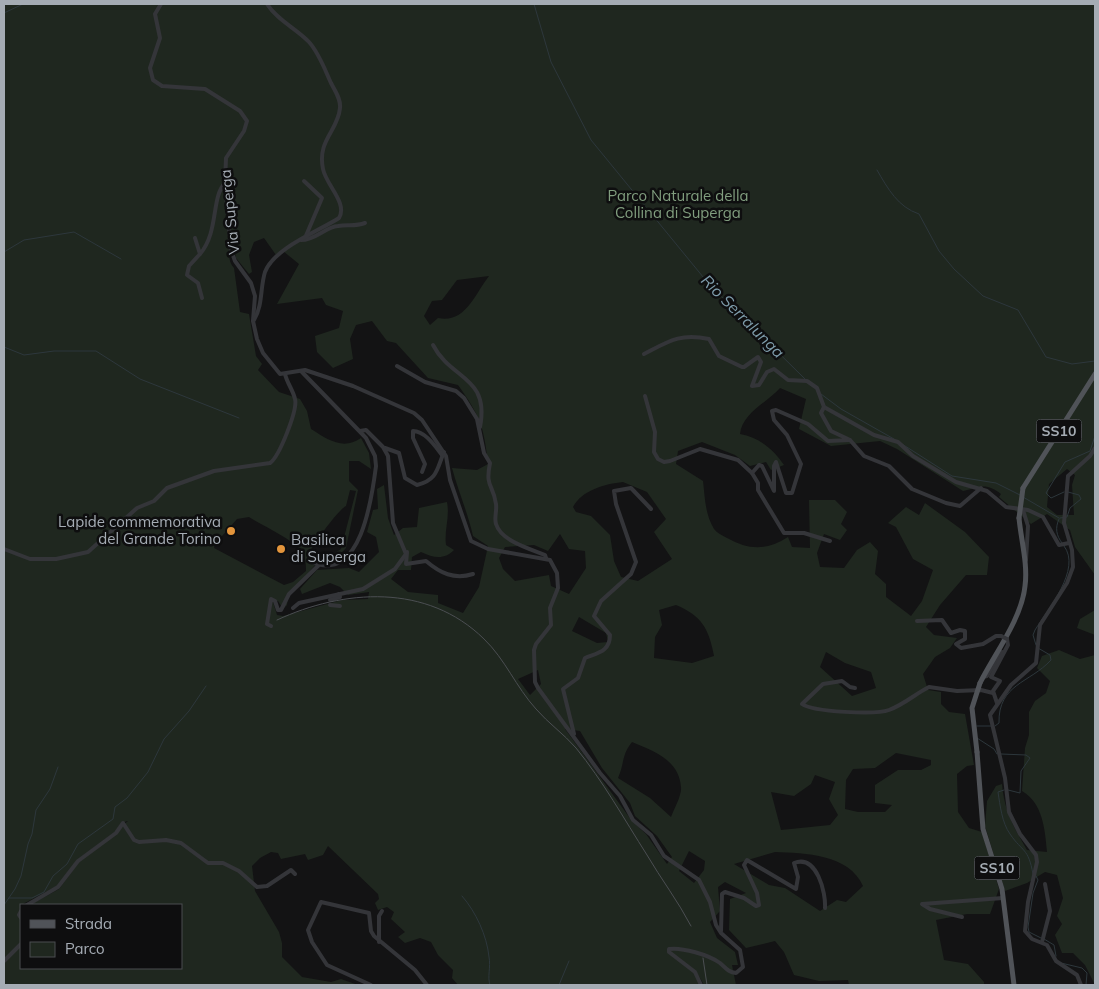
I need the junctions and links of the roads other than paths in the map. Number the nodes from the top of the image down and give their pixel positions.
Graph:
1 (161, 4) edge
2 (267, 4) edge
3 (304, 180) dead end
4 (226, 183) junction
5 (365, 223) dead end
6 (195, 238) dead end
7 (303, 239) junction
8 (200, 254) junction
9 (202, 298) dead end
10 (253, 321) junction
11 (433, 344) dead end
12 (644, 354) dead end
13 (397, 366) dead end
14 (301, 371) junction
15 (285, 374) junction
16 (1095, 374) edge
17 (645, 396) dead end
18 (824, 407) junction
19 (360, 431) junction
20 (479, 434) junction
21 (850, 440) junction
22 (383, 447) junction
23 (1095, 448) edge
24 (443, 454) junction
25 (422, 472) dead end
26 (752, 473) junction
27 (981, 488) junction
28 (651, 509) dead end
29 (1023, 510) junction
30 (830, 541) dead end
31 (1066, 544) junction
32 (4, 549) edge
33 (312, 551) dead end
34 (406, 551) junction
35 (547, 558) junction
36 (1024, 561) junction
37 (318, 566) junction
38 (473, 574) dead end
39 (339, 594) junction
40 (340, 606) dead end
41 (293, 608) dead end
42 (917, 621) dead end
43 (271, 626) dead end
44 (1008, 645) junction
45 (983, 677) junction
46 (856, 688) dead end
47 (993, 694) junction
48 (997, 703) junction
49 (576, 738) junction
50 (295, 874) dead end
51 (1045, 884) dead end
52 (1003, 898) junction
53 (29, 904) edge
54 (824, 908) dead end
55 (382, 911) dead end
56 (962, 917) dead end
57 (722, 933) junction
58 (1043, 940) junction
59 (379, 942) junction
60 (20, 945) edge
61 (4, 961) edge
62 (371, 985) edge
63 (427, 985) edge
64 (702, 985) edge
65 (1014, 985) edge
66 (1081, 985) edge

1 - 4 street, Via Superga
2 - 7 street
3 - 7 street
4 - 8 street
4 - 10 street, Via Superga
5 - 7 street
6 - 8 street
7 - 10 street
8 - 9 street
10 - 15 street, Via Superga
11 - 20 street
12 - 18 street
13 - 20 street
14 - 15 street
14 - 19 street
14 - 24 street
15 - 32 street
16 - 36 main road, SS10, bridge
17 - 26 street
18 - 21 street
18 - 27 street
19 - 22 street
19 - 37 street
20 - 35 street
21 - 26 street
21 - 27 street
22 - 24 street
22 - 34 street
23 - 31 street
24 - 25 street
24 - 35 street
26 - 30 street
27 - 29 street
28 - 49 street
29 - 31 street
29 - 36 street
31 - 48 street
33 - 37 street
34 - 38 street
34 - 39 street
35 - 49 street
36 - 45 main road, SS10
37 - 43 street
39 - 40 street
39 - 41 street
42 - 44 street, bridge
44 - 45 street
44 - 47 street
45 - 52 main road, SS10, bridge
46 - 47 street
47 - 48 street
48 - 58 street
49 - 57 street
50 - 53 street
51 - 58 street
52 - 56 street
52 - 65 main road, SS10
54 - 57 street
55 - 59 street
57 - 64 street
58 - 66 street
59 - 62 street
59 - 63 street
60 - 61 street

